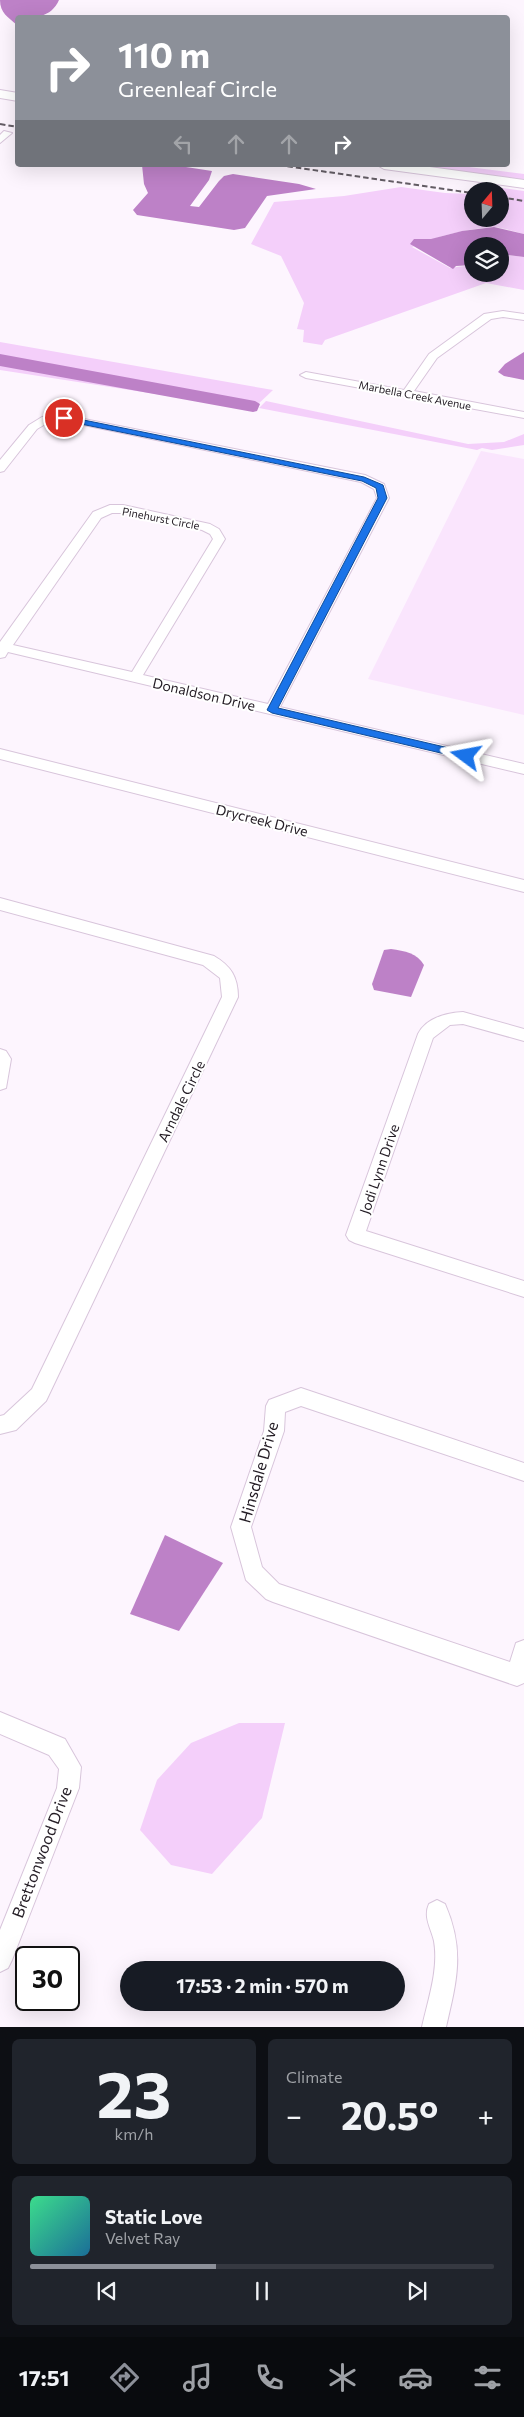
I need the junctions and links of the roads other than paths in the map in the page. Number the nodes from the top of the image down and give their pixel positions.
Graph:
1 (0, 94) edge
2 (15, 96) edge
3 (0, 106) edge
4 (15, 108) edge
5 (7, 133) dead end
6 (0, 140) edge
7 (399, 167) edge
8 (487, 167) edge
9 (524, 172) edge
10 (524, 184) edge
11 (524, 317) edge
12 (306, 375) dead end
13 (407, 394) junction
14 (524, 415) edge
15 (0, 468) edge
16 (2, 649) edge
17 (135, 678) junction
18 (272, 710) junction
19 (0, 754) edge
20 (524, 769) edge
21 (524, 886) edge
22 (0, 904) edge
23 (524, 1035) edge
24 (0, 1056) edge
25 (0, 1083) edge
26 (524, 1289) edge
27 (0, 1425) edge
28 (524, 1472) edge
29 (524, 1651) edge
30 (521, 1676) edge
31 (0, 1723) edge
32 (437, 1912) dead end
33 (0, 1960) edge
34 (434, 2027) edge

1 - 2 main road
3 - 4 main road
5 - 6 street
7 - 10 main road
8 - 9 main road
11 - 13 street
12 - 13 street, Marbella Creek Avenue
13 - 14 street, Marbella Creek Avenue
15 - 18 street
16 - 17 street, Donaldson Drive
16 - 17 street, Pinehurst Circle
17 - 18 street, Donaldson Drive
18 - 20 street, Donaldson Drive
19 - 21 street, Drycreek Drive
22 - 27 street, Arndale Circle
23 - 26 street, Jodi Lynn Drive
24 - 25 street
28 - 30 street, Hinsdale Drive
29 - 30 street, Hinsdale Drive
31 - 33 street, Brettonwood Drive
32 - 34 street

